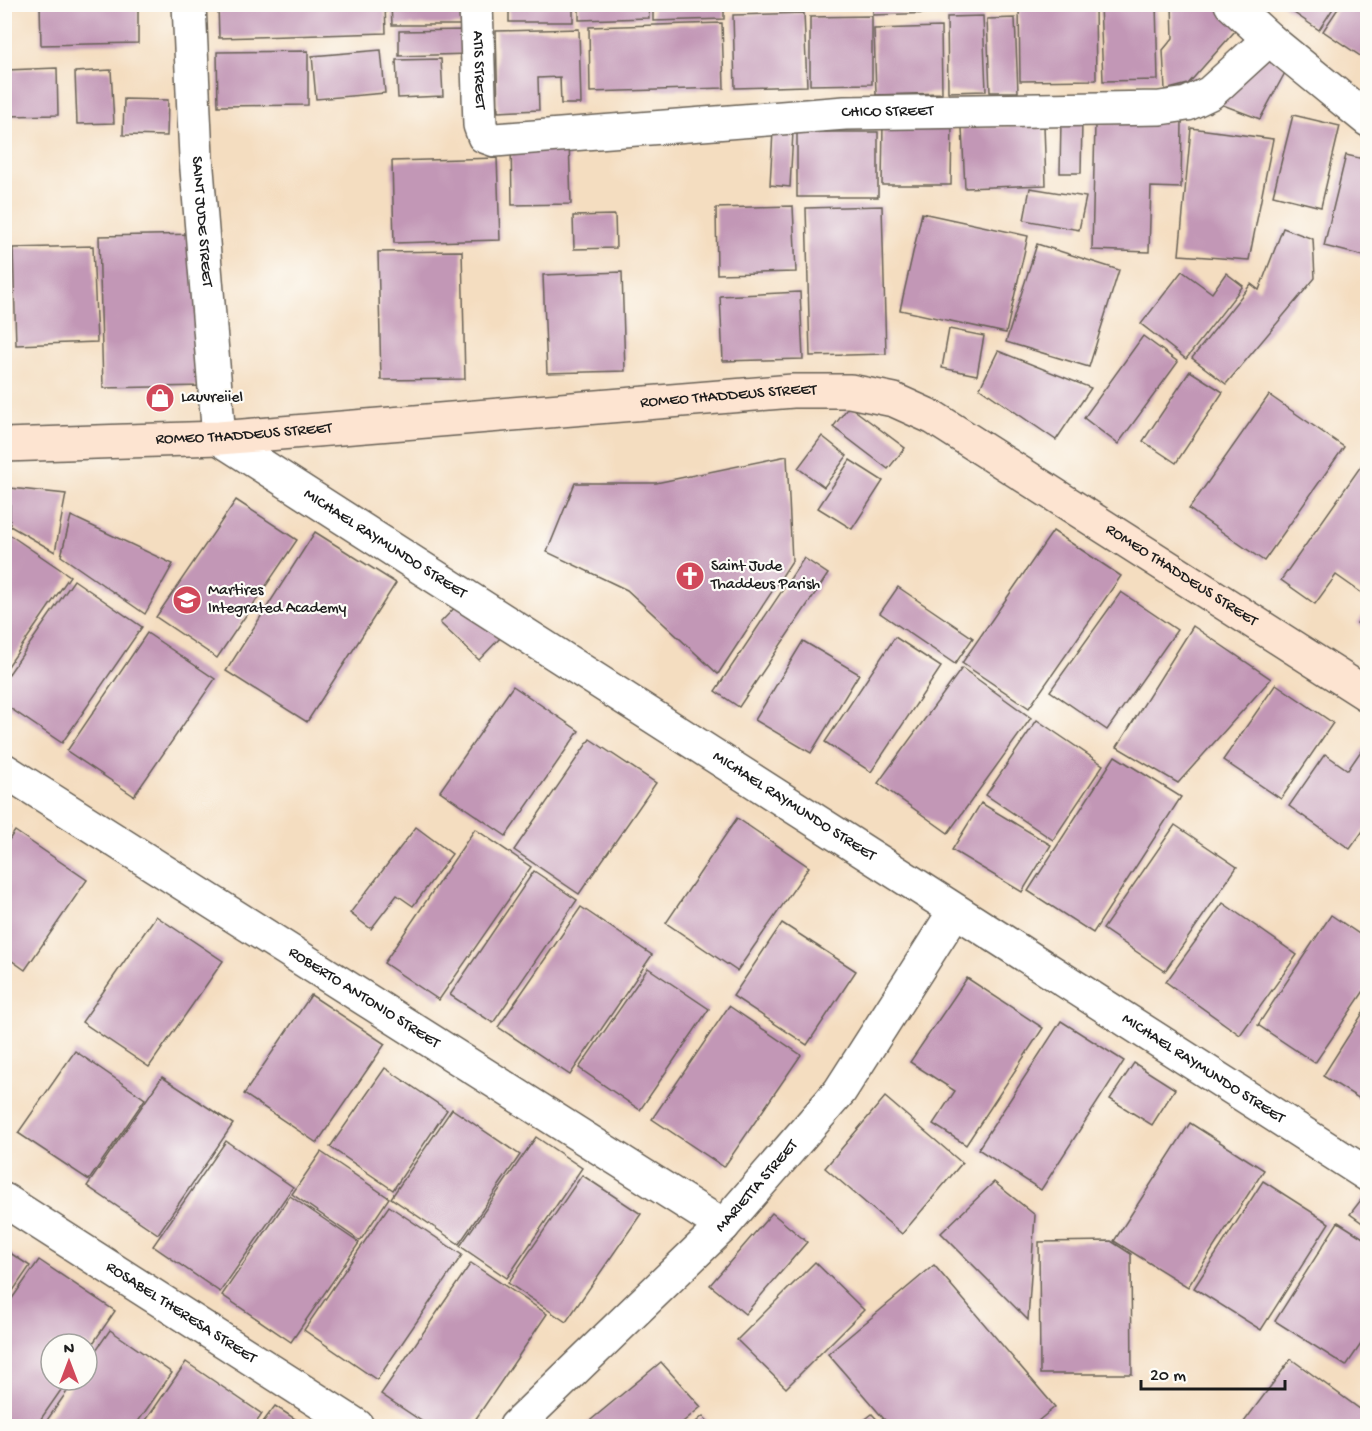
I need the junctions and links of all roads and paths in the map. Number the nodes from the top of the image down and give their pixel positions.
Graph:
1 (189, 4) edge
2 (476, 4) edge
3 (1231, 4) edge
4 (1269, 39) junction
5 (1368, 120) edge
6 (484, 136) joint
7 (219, 438) junction
8 (4, 444) edge
9 (1368, 694) edge
10 (4, 770) edge
11 (956, 911) junction
12 (1368, 1175) edge
13 (4, 1200) edge
14 (723, 1226) junction
15 (357, 1426) edge
16 (516, 1426) edge

1 - 7 street, SAINT JUDE STREET
2 - 6 street, ATIS STREET
3 - 4 street
4 - 5 street
4 - 6 street, CHICO STREET
7 - 8 street, ROMEO THADDEUS STREET
7 - 9 street, ROMEO THADDEUS STREET
7 - 11 street, MICHAEL RAYMUNDO STREET
10 - 14 street, ROBERTO ANTONIO STREET
11 - 12 street, MICHAEL RAYMUNDO STREET
11 - 14 street, MARIETTA STREET
13 - 15 street, ROSABEL THERESA STREET
14 - 16 street, MARIETTA STREET

